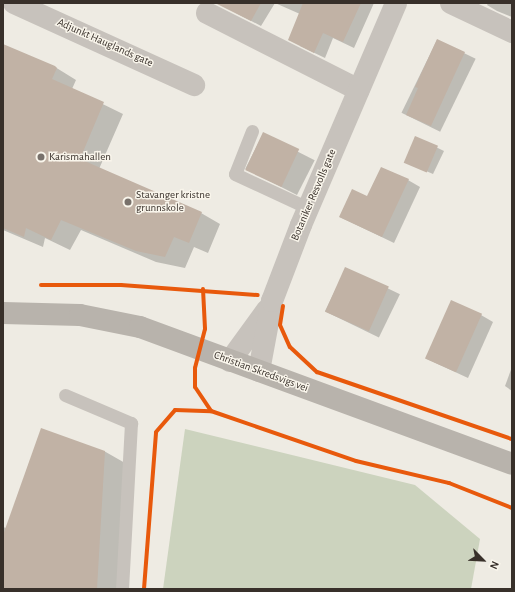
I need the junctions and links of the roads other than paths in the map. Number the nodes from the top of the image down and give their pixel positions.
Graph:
1 (14, 3) edge
2 (396, 3) edge
3 (451, 3) edge
4 (207, 13) dead end
5 (512, 32) edge
6 (194, 85) dead end
7 (359, 90) junction
8 (252, 131) dead end
9 (308, 208) junction
10 (272, 301) junction
11 (3, 313) edge
12 (223, 358) junction
13 (259, 371) junction
14 (65, 395) dead end
15 (512, 464) edge
16 (122, 589) edge

1 - 6 street, Adjunkt Hauglands gate
2 - 7 street, Botaniker Resvolls gate
3 - 5 street
4 - 7 street
7 - 9 street, Botaniker Resvolls gate
8 - 9 lane
9 - 10 street, Botaniker Resvolls gate
10 - 12 street, Botaniker Resvolls gate
10 - 13 street, Botaniker Resvolls gate
11 - 12 main road, Christian Skredsvigs vei
12 - 13 main road, Christian Skredsvigs vei
13 - 15 main road, Christian Skredsvigs vei
14 - 16 lane

